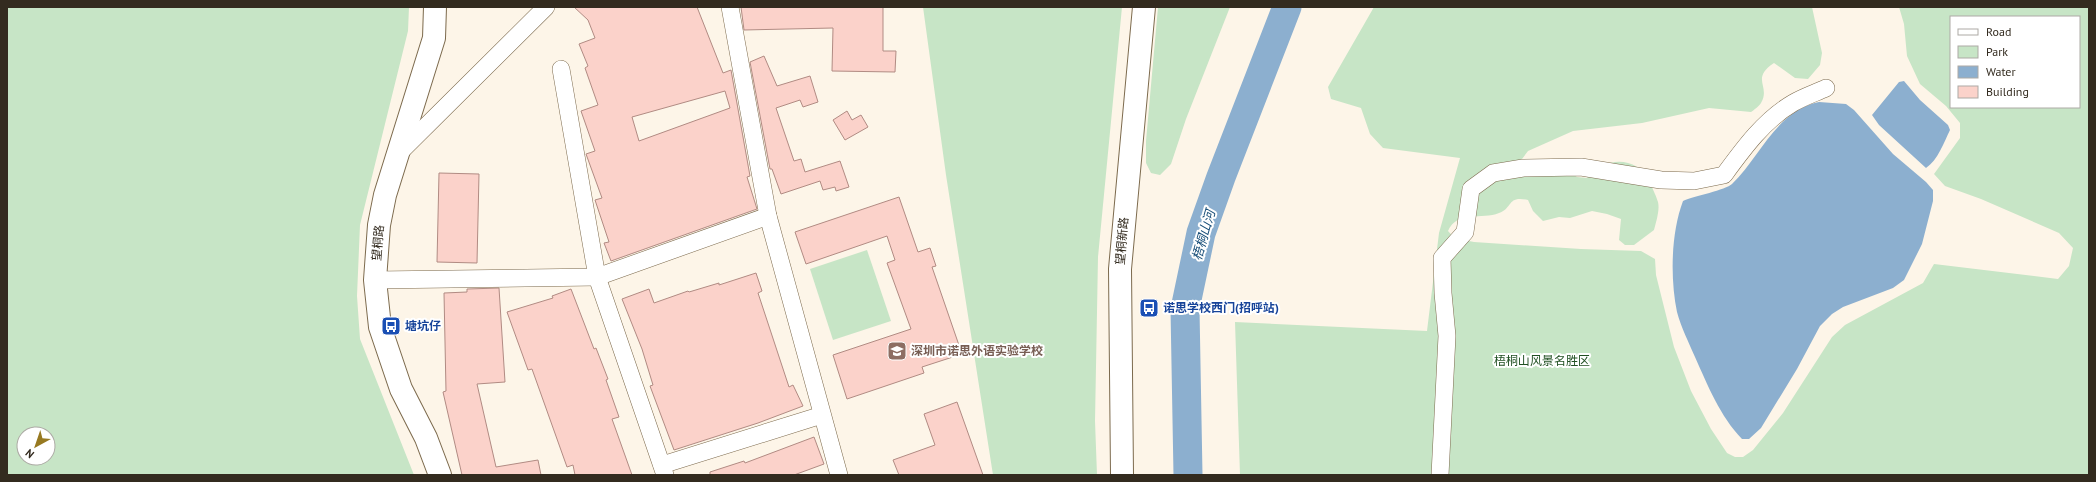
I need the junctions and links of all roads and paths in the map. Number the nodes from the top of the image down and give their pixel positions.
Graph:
1 (435, 7) edge
2 (546, 7) edge
3 (730, 7) edge
4 (1144, 7) edge
5 (561, 69) dead end
6 (1826, 88) dead end
7 (396, 156) junction
8 (768, 216) junction
9 (596, 277) junction
10 (375, 280) junction
11 (822, 415) junction
12 (663, 470) edge
13 (440, 475) edge
14 (839, 475) edge
15 (1122, 475) edge
16 (1440, 475) edge

1 - 7 main road, 望桐路
2 - 7 street
3 - 8 street
4 - 15 main road, 望桐新路
5 - 9 street
6 - 16 street
7 - 10 main road, 望桐路
8 - 9 street
8 - 11 street
9 - 10 street
9 - 12 street
10 - 13 main road, 望桐路
11 - 12 street
11 - 14 street

